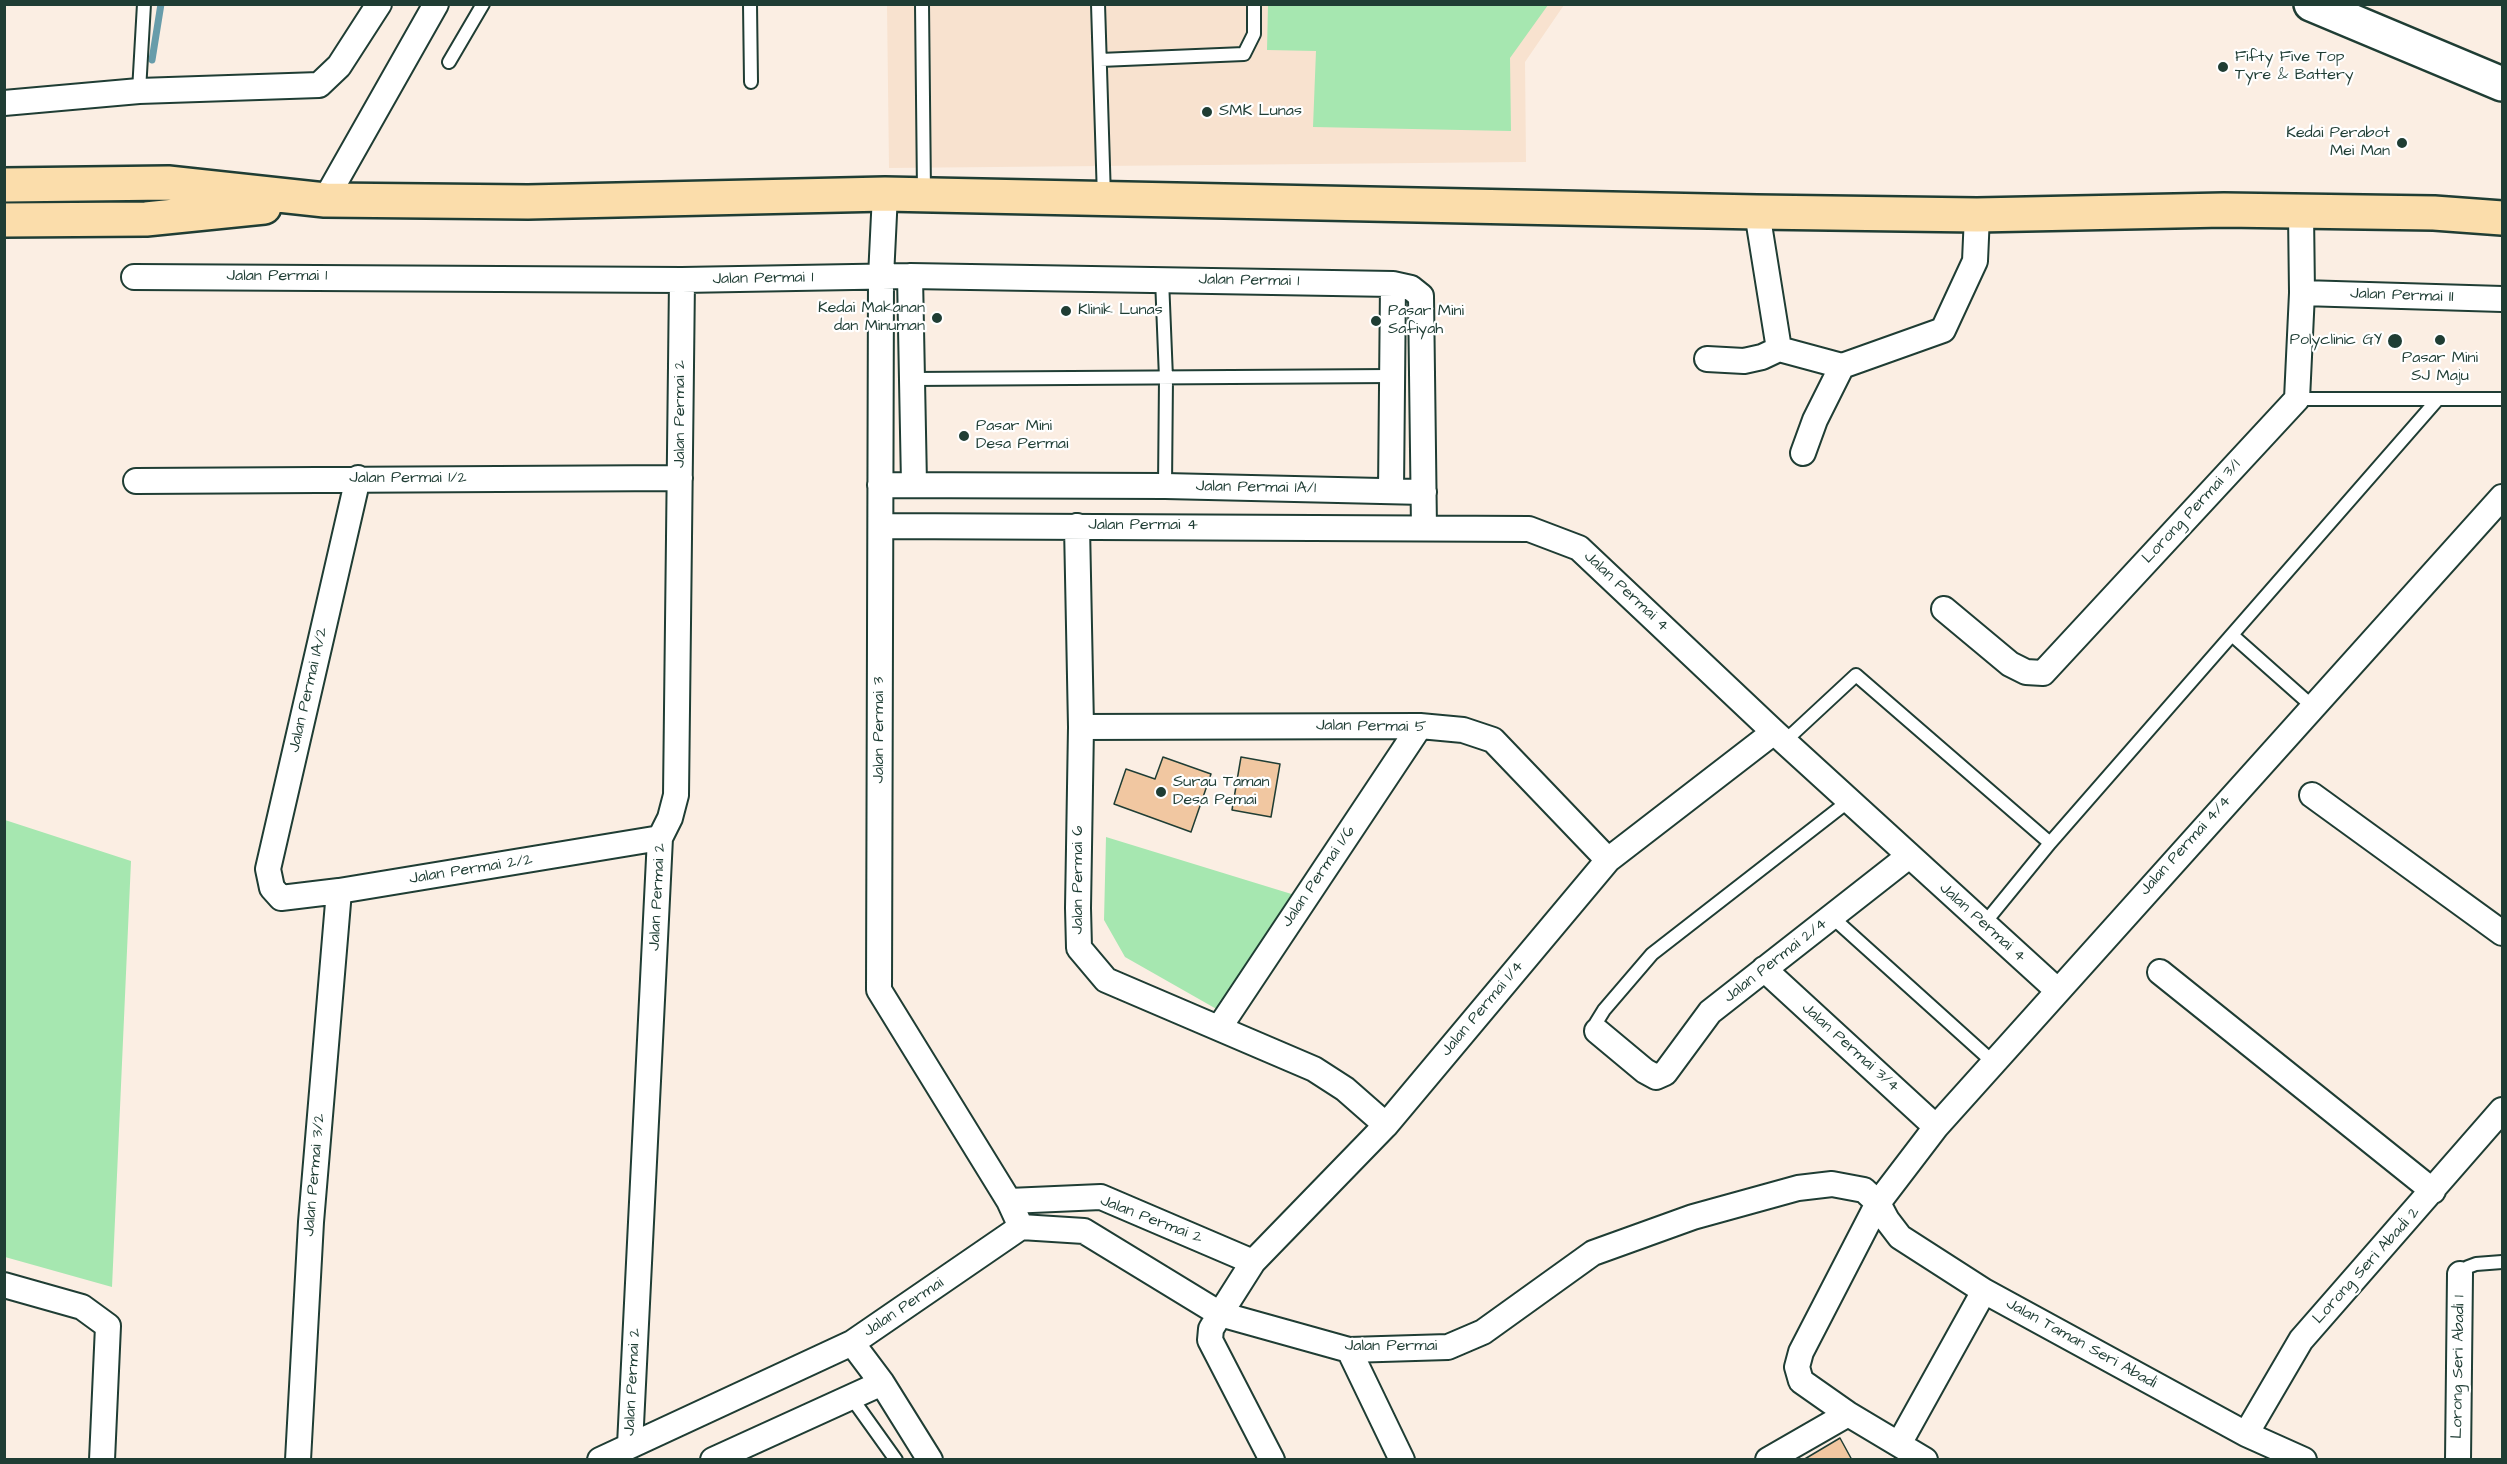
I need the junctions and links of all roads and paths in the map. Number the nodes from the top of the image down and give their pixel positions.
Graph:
1 (144, 4) edge
2 (379, 4) edge
3 (436, 4) edge
4 (467, 4) edge
5 (750, 4) edge
6 (922, 4) edge
7 (1098, 4) edge
8 (1254, 4) edge
9 (2311, 4) edge
10 (481, 7) edge
11 (1100, 60) junction
12 (449, 62) dead end
13 (751, 82) dead end
14 (2502, 84) edge
15 (139, 91) junction
16 (4, 103) edge
17 (4, 185) edge
18 (885, 194) junction
19 (924, 195) junction
20 (1104, 199) junction
21 (326, 200) junction
22 (1757, 212) junction
23 (2301, 213) junction
24 (1977, 215) junction
25 (2502, 218) edge
26 (4, 220) edge
27 (910, 276) junction
28 (134, 277) dead end
29 (881, 277) junction
30 (1162, 279) junction
31 (682, 280) junction
32 (1393, 284) junction
33 (2302, 293) junction
34 (2502, 299) edge
35 (1779, 349) junction
36 (1707, 359) dead end
37 (1842, 366) junction
38 (1392, 376) junction
39 (1166, 378) junction
40 (912, 379) junction
41 (2297, 399) junction
42 (2438, 399) junction
43 (2502, 399) edge
44 (1803, 453) dead end
45 (358, 478) junction
46 (680, 478) junction
47 (135, 481) dead end
48 (914, 484) junction
49 (880, 485) junction
50 (1165, 486) junction
51 (1391, 491) junction
52 (1424, 492) junction
53 (2502, 497) edge
54 (881, 526) junction
55 (1077, 526) junction
56 (1424, 528) junction
57 (1944, 609) dead end
58 (2232, 635) junction
59 (2312, 706) junction
60 (1420, 726) junction
61 (1081, 727) junction
62 (1780, 736) junction
63 (2313, 795) dead end
64 (1850, 800) junction
65 (660, 838) junction
66 (2050, 843) junction
67 (1909, 856) junction
68 (1608, 860) junction
69 (339, 891) junction
70 (281, 898) joint
71 (1832, 917) junction
72 (1983, 925) junction
73 (2502, 933) edge
74 (1764, 969) junction
75 (2160, 972) dead end
76 (2057, 990) junction
77 (1219, 1028) junction
78 (1597, 1031) joint
79 (1994, 1064) junction
80 (2502, 1110) edge
81 (1386, 1125) junction
82 (1936, 1126) junction
83 (2433, 1191) junction
84 (1009, 1201) junction
85 (1878, 1203) junction
86 (1021, 1227) junction
87 (1253, 1262) junction
88 (2502, 1262) edge
89 (2460, 1274) joint
90 (4, 1285) edge
91 (1984, 1292) junction
92 (1220, 1314) junction
93 (852, 1343) junction
94 (1349, 1350) junction
95 (882, 1383) junction
96 (851, 1397) junction
97 (1848, 1414) junction
98 (2246, 1434) junction
99 (1899, 1444) junction
100 (630, 1445) junction
101 (102, 1460) edge
102 (298, 1460) edge
103 (600, 1460) edge
104 (713, 1460) edge
105 (896, 1460) edge
106 (930, 1460) edge
107 (1272, 1460) edge
108 (1402, 1460) edge
109 (1768, 1460) edge
110 (1925, 1460) edge
111 (2304, 1460) edge
112 (2458, 1460) edge

1 - 15 lane
2 - 15 street
3 - 21 street
4 - 10 lane
5 - 13 lane
6 - 19 lane
7 - 11 lane
8 - 11 lane
9 - 14 main road
10 - 12 lane
11 - 20 lane
15 - 16 street
17 - 21 main road
18 - 19 main road
18 - 21 main road
18 - 29 street, Jalan Permai 3
19 - 20 main road
20 - 22 main road
21 - 26 main road
22 - 24 main road
22 - 35 street
23 - 24 main road
23 - 25 main road
23 - 33 street
24 - 37 street
27 - 29 street, Jalan Permai 1
27 - 30 street, Jalan Permai 1
27 - 40 street
28 - 31 street, Jalan Permai 1
29 - 31 street, Jalan Permai 1
29 - 49 street, Jalan Permai 3
30 - 32 street, Jalan Permai 1
30 - 39 lane
31 - 46 street, Jalan Permai 2
32 - 38 street
32 - 52 street
33 - 34 street, Jalan Permai II
33 - 41 street
35 - 36 street
35 - 37 street
37 - 44 street
38 - 39 lane
38 - 51 street
39 - 40 lane
39 - 50 lane
40 - 48 street
41 - 42 lane
41 - 57 street, Lorong Permai 3/1
42 - 43 lane
42 - 58 lane
45 - 46 street, Jalan Permai 1/2
45 - 47 street, Jalan Permai 1/2
45 - 70 street, Jalan Permai 1A/2
46 - 65 street, Jalan Permai 2
48 - 49 street, Jalan Permai 1A/1
48 - 50 street, Jalan Permai 1A/1
49 - 54 street, Jalan Permai 3
50 - 51 street, Jalan Permai 1A/1
51 - 52 street, Jalan Permai 1A/1
52 - 56 street
53 - 59 street, Jalan Permai 4/4
54 - 55 street, Jalan Permai 4
54 - 84 street, Jalan Permai 3
55 - 56 street, Jalan Permai 4
55 - 61 street, Jalan Permai 6
56 - 62 street, Jalan Permai 4
58 - 59 lane
58 - 66 lane
59 - 76 street, Jalan Permai 4/4
60 - 61 street, Jalan Permai 5
60 - 68 street, Jalan Permai 5
60 - 77 street, Jalan Permai 1/6
61 - 77 street, Jalan Permai 6
62 - 64 street, Jalan Permai 4
62 - 66 lane
62 - 68 street, Jalan Permai 1/4
63 - 73 street
64 - 67 street, Jalan Permai 4
64 - 78 lane
65 - 69 street, Jalan Permai 2/2
65 - 100 street, Jalan Permai 2
66 - 72 lane
67 - 71 street, Jalan Permai 2/4
67 - 72 street, Jalan Permai 4
68 - 81 street, Jalan Permai 1/4
69 - 70 street, Jalan Permai 2/2
69 - 102 street, Jalan Permai 3/2
71 - 74 street, Jalan Permai 2/4
71 - 79 lane
72 - 76 street, Jalan Permai 4
74 - 78 street, Jalan Permai 2/4
74 - 82 street, Jalan Permai 3/4
75 - 83 street
76 - 79 street, Jalan Permai 4/4
77 - 81 street, Jalan Permai 6
79 - 82 street, Jalan Permai 4/4
80 - 83 street, Lorong Seri Abadi 2
81 - 87 street, Jalan Permai 1/4
82 - 85 street, Jalan Permai 4/4
83 - 98 street, Lorong Seri Abadi 2
84 - 86 street, Jalan Permai 3
84 - 87 street, Jalan Permai 2
85 - 91 street, Jalan Taman Seri Abadi
85 - 94 street, Jalan Permai
85 - 97 street, Jalan Permai 4/4
86 - 92 street, Jalan Permai
86 - 93 street, Jalan Permai
87 - 92 street, Jalan Permai 1/4
88 - 89 lane
89 - 112 street, Lorong Seri Abadi 1
90 - 101 street
91 - 98 street, Jalan Taman Seri Abadi
91 - 99 street
92 - 94 street, Jalan Permai
92 - 107 street, Jalan Permai 1/4
93 - 95 street
93 - 100 street, Jalan Permai
94 - 108 street
95 - 96 street
95 - 106 street
96 - 104 street
96 - 105 lane
97 - 99 street, Jalan Permai 4/4
97 - 109 street
98 - 111 street, Jalan Taman Seri Abadi
99 - 110 street, Jalan Permai 4/4
100 - 103 street, Jalan Permai

